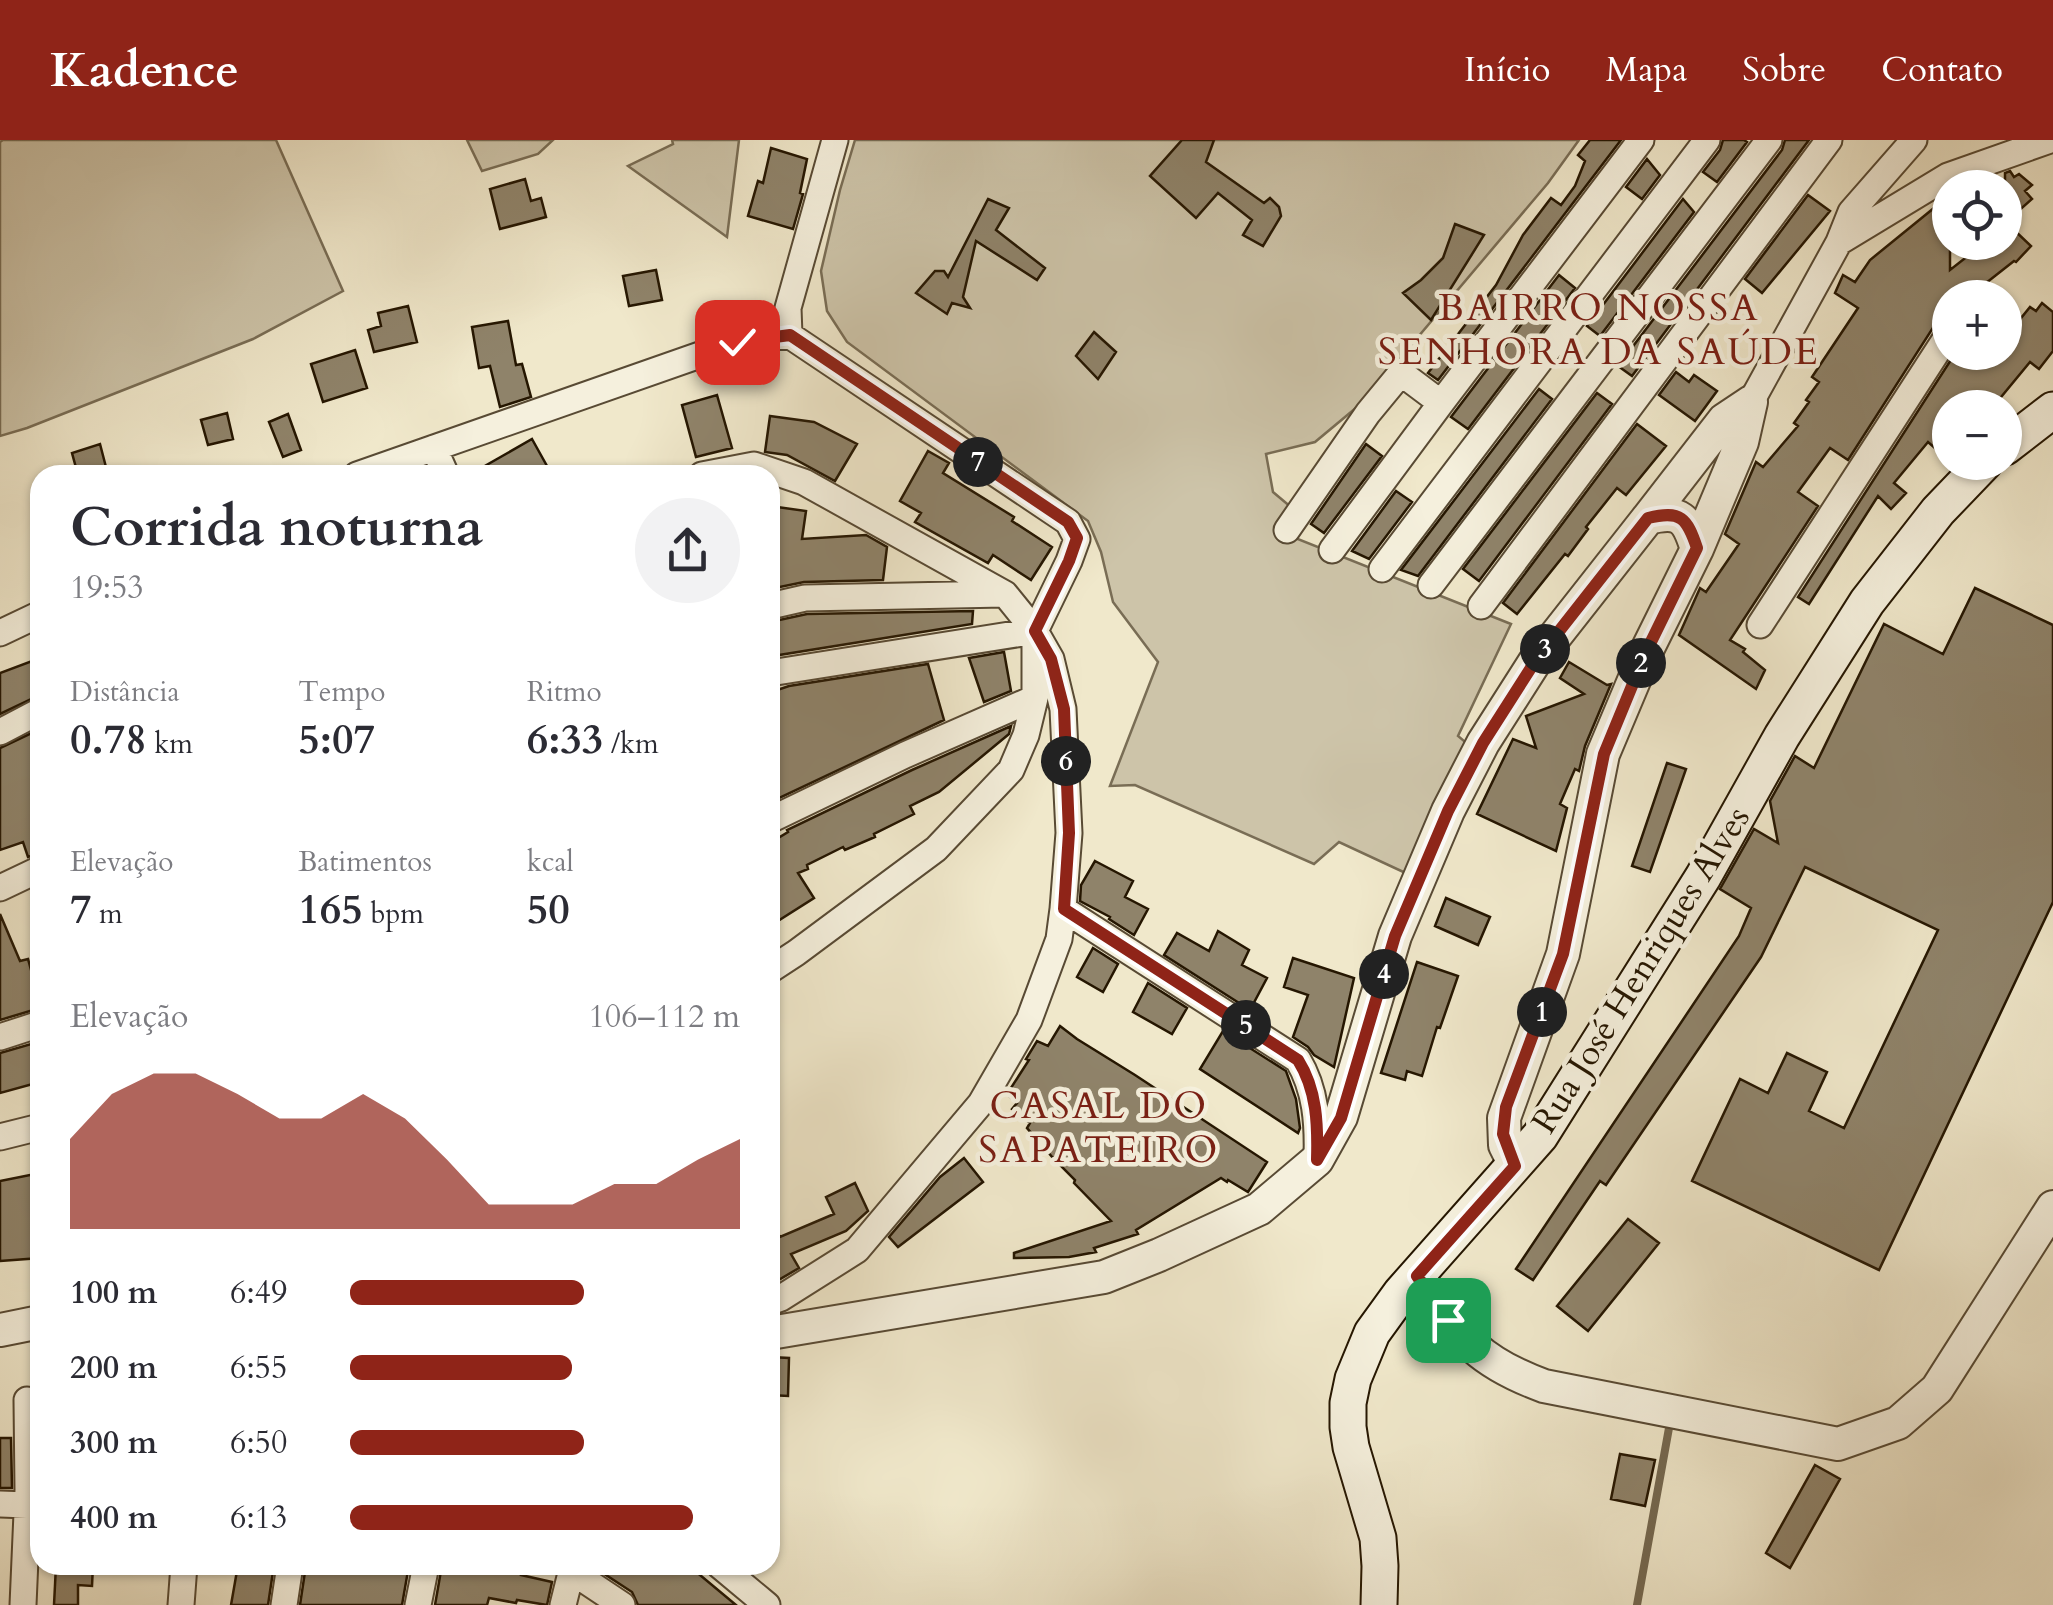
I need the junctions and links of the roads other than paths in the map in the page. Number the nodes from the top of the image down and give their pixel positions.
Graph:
1 (835, 140) edge
2 (1641, 140) edge
3 (1708, 140) edge
4 (1768, 140) edge
5 (1829, 140) edge
6 (1914, 140) edge
7 (2050, 140) edge
8 (1839, 242) junction
9 (790, 335) junction
10 (1932, 360) edge
11 (1441, 402) junction
12 (1751, 402) junction
13 (2053, 410) edge
14 (2022, 434) edge
15 (434, 448) junction
16 (386, 465) edge
17 (442, 465) edge
18 (780, 474) edge
19 (1967, 480) edge
20 (1648, 518) junction
21 (1286, 530) dead end
22 (1697, 548) junction
23 (1332, 550) dead end
24 (1382, 568) dead end
25 (1431, 585) dead end
26 (1005, 594) junction
27 (780, 604) edge
28 (1481, 606) dead end
29 (30, 619) edge
30 (1760, 625) dead end
31 (1035, 631) junction
32 (0, 633) edge
33 (780, 671) edge
34 (1034, 698) junction
35 (30, 716) edge
36 (0, 732) edge
37 (780, 815) edge
38 (30, 874) edge
39 (0, 888) edge
40 (1064, 909) junction
41 (780, 964) edge
42 (30, 1027) edge
43 (0, 1036) edge
44 (30, 1130) edge
45 (0, 1137) edge
46 (1317, 1160) junction
47 (1515, 1166) junction
48 (2053, 1207) edge
49 (1417, 1276) junction
50 (780, 1298) edge
51 (30, 1324) edge
52 (0, 1330) edge
53 (780, 1332) edge
54 (26, 1400) dead end
55 (0, 1504) edge
56 (27, 1505) junction
57 (183, 1575) edge
58 (288, 1575) edge
59 (424, 1575) edge
60 (570, 1575) edge
61 (581, 1575) edge
62 (730, 1575) edge
63 (24, 1605) edge
64 (180, 1605) edge
65 (284, 1605) edge
66 (418, 1605) edge
67 (562, 1605) edge
68 (622, 1605) edge
69 (767, 1605) edge
70 (1379, 1605) edge

1 - 9 street
2 - 11 street
3 - 24 street
4 - 25 street
5 - 28 street
6 - 8 street
7 - 8 street
8 - 12 street
9 - 15 street
9 - 31 street
10 - 30 street
11 - 21 street
11 - 23 street
12 - 20 street
12 - 22 street
13 - 14 main road
15 - 16 street
15 - 17 street
18 - 26 street
19 - 47 main road, Rua José Henriques Alves
20 - 22 street
20 - 46 street
22 - 47 street
26 - 27 street
26 - 31 street
29 - 32 street
31 - 33 street
31 - 34 street
31 - 40 street
34 - 37 street
34 - 41 street
35 - 36 street
38 - 39 street
40 - 46 street
40 - 50 street
42 - 43 street
44 - 45 street
46 - 53 street
47 - 49 main road, Rua José Henriques Alves
48 - 49 street
49 - 70 main road, Rua José Henriques Alves
51 - 52 street
54 - 56 street
55 - 56 street
56 - 63 street
57 - 64 street
58 - 65 street
59 - 66 street
60 - 67 street
61 - 68 street
62 - 69 street

